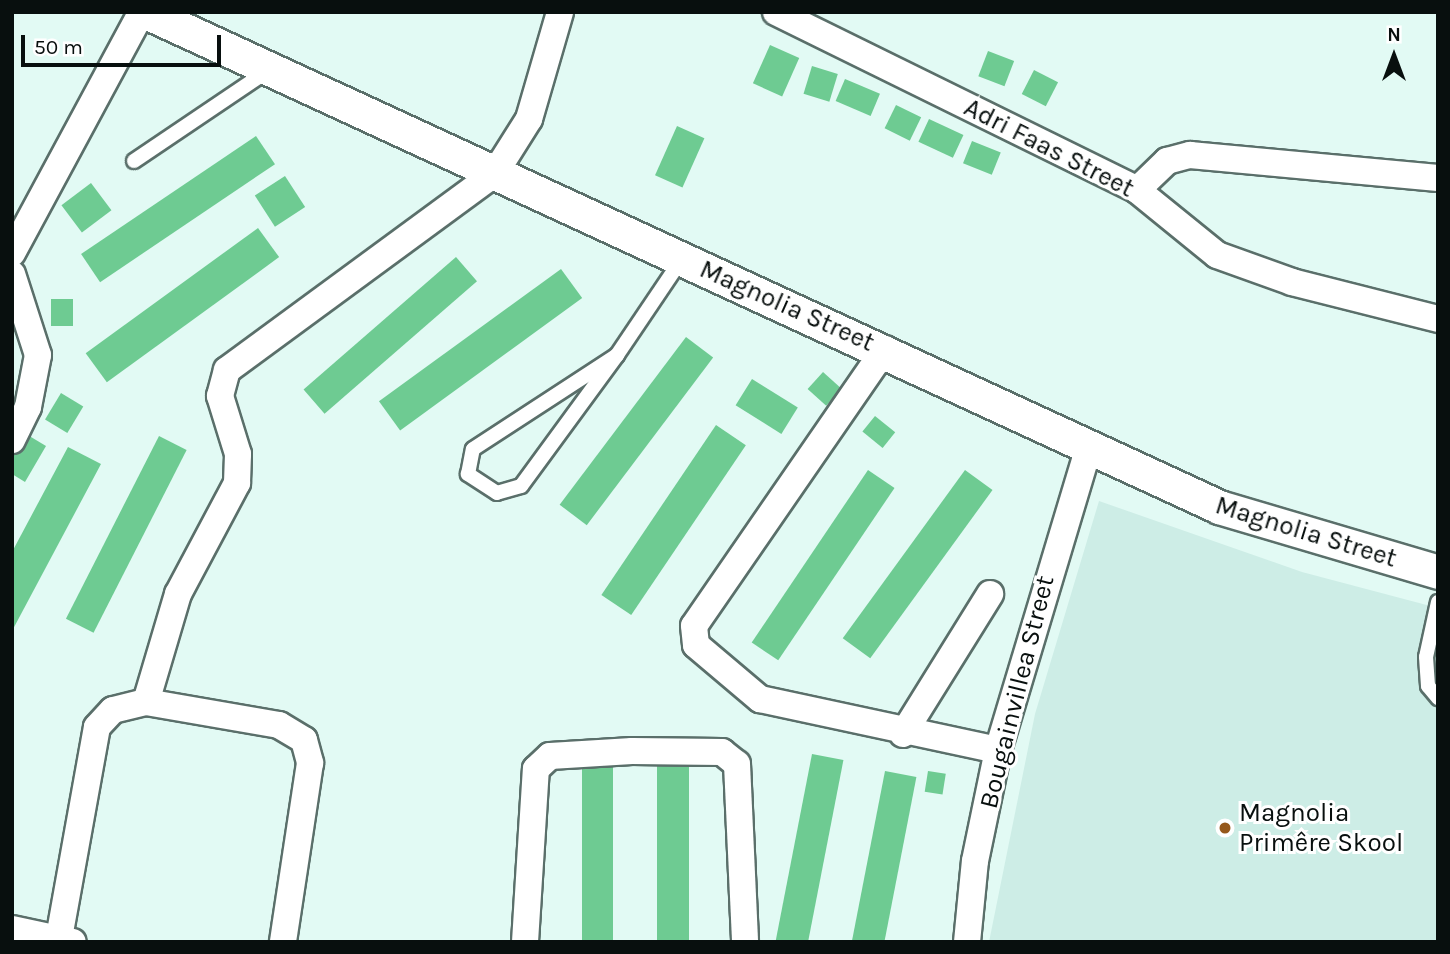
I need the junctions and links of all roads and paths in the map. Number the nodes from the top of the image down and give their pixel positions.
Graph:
1 (144, 12) edge
2 (560, 12) edge
3 (787, 15) edge
4 (266, 72) junction
5 (134, 162) dead end
6 (495, 173) junction
7 (1438, 178) edge
8 (1137, 190) junction
9 (12, 253) edge
10 (681, 260) junction
11 (12, 274) edge
12 (1438, 319) edge
13 (885, 349) junction
14 (618, 355) junction
15 (12, 440) edge
16 (1089, 447) junction
17 (1438, 572) edge
18 (990, 594) dead end
19 (1438, 601) edge
20 (1438, 698) edge
21 (146, 702) junction
22 (903, 734) junction
23 (998, 750) junction
24 (12, 929) edge
25 (66, 940) edge
26 (283, 942) edge
27 (525, 942) edge
28 (745, 942) edge
29 (967, 942) edge

1 - 4 street, Magnolia Street
1 - 9 street
2 - 6 street
3 - 8 street, Adri Faas Street
4 - 5 lane
4 - 6 street, Magnolia Street
6 - 10 street, Magnolia Street
6 - 21 street
7 - 8 street
8 - 12 street, Adri Faas Street
10 - 13 street, Magnolia Street
10 - 14 lane
11 - 15 street
13 - 16 street, Magnolia Street
13 - 22 street
14 - 14 lane
16 - 17 street, Magnolia Street
16 - 23 street, Bougainvillea Street
18 - 22 street
19 - 20 lane
21 - 25 street
21 - 26 street
22 - 23 street
23 - 29 street, Bougainvillea Street
24 - 25 street
27 - 28 street

